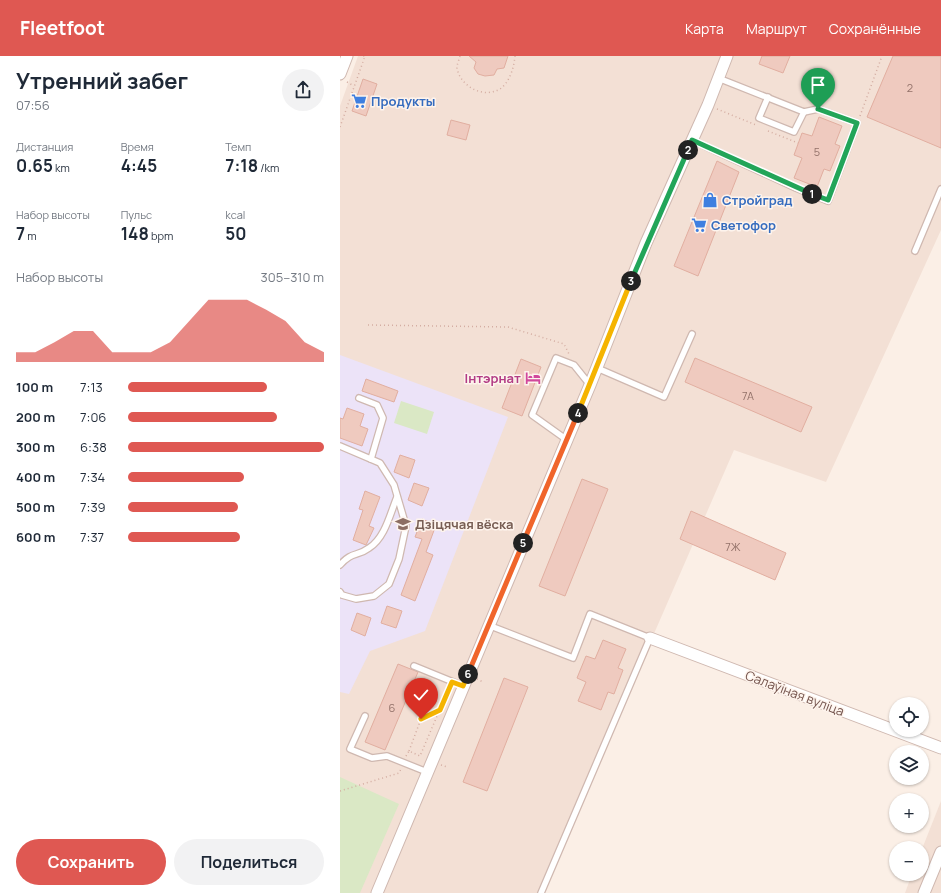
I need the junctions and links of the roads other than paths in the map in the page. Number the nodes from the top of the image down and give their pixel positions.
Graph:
1 (347, 56) edge
2 (727, 56) edge
3 (340, 74) edge
4 (718, 78) junction
5 (768, 97) junction
6 (804, 112) junction
7 (692, 140) junction
8 (941, 189) edge
9 (915, 250) dead end
10 (692, 334) dead end
11 (597, 368) junction
12 (590, 385) junction
13 (359, 398) dead end
14 (567, 440) junction
15 (340, 446) edge
16 (371, 459) junction
17 (397, 497) junction
18 (340, 565) edge
19 (340, 592) edge
20 (488, 625) junction
21 (650, 638) junction
22 (414, 666) dead end
23 (465, 681) junction
24 (365, 716) dead end
25 (941, 748) edge
26 (427, 772) junction
27 (941, 852) edge
28 (381, 893) edge
29 (541, 893) edge
30 (924, 893) edge

1 - 3 street
2 - 4 street
4 - 5 lane
4 - 7 street
5 - 6 lane
5 - 6 lane
6 - 7 lane
7 - 11 street
8 - 9 lane
10 - 11 lane
11 - 12 street
12 - 14 street
12 - 14 lane
13 - 16 lane
14 - 20 street
15 - 16 lane
16 - 17 lane
17 - 18 lane
17 - 19 lane
20 - 21 lane
20 - 23 street
21 - 25 street, Салаўіная вуліца
21 - 29 lane
22 - 23 lane
23 - 26 street
24 - 26 lane
26 - 28 street
27 - 30 street

